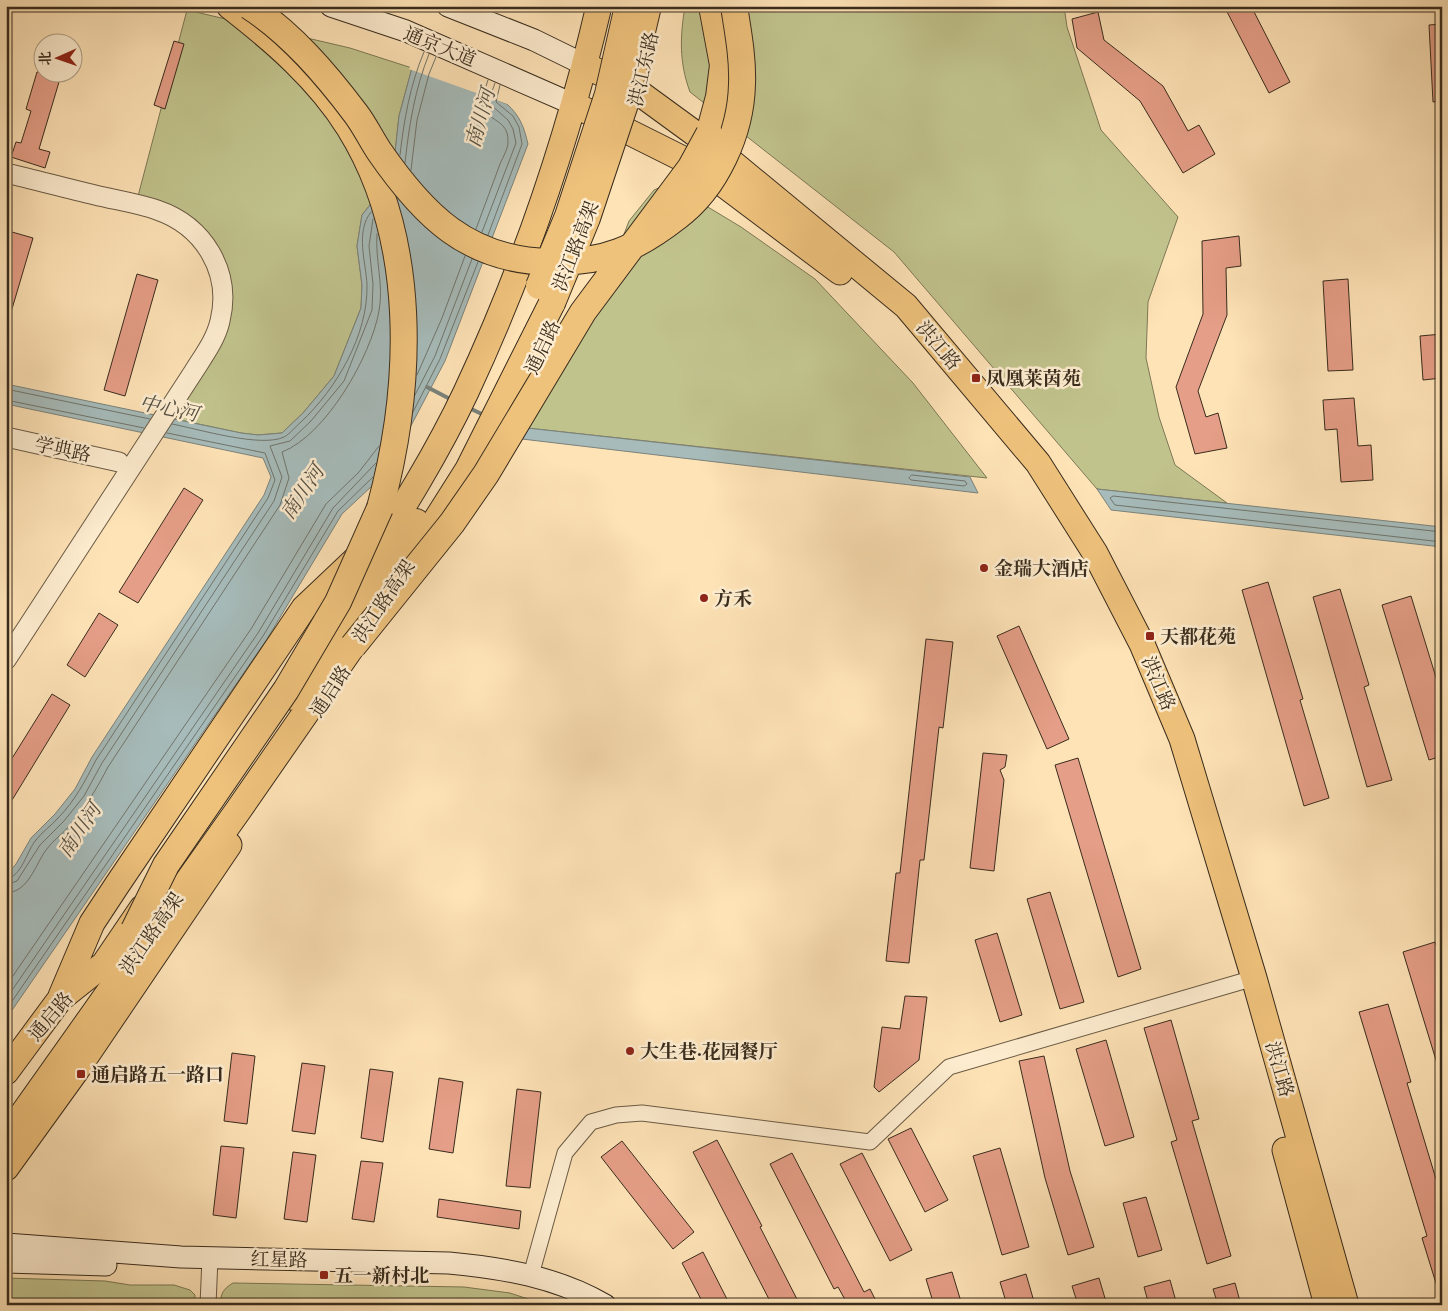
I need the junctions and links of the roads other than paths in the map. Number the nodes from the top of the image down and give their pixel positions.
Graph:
1 (230, 6) edge
2 (249, 6) edge
3 (331, 6) edge
4 (448, 6) edge
5 (599, 6) edge
6 (628, 6) edge
7 (648, 6) edge
8 (656, 6) edge
9 (712, 6) edge
10 (734, 6) edge
11 (586, 65) junction
12 (638, 92) junction
13 (575, 105) junction
14 (628, 132) junction
15 (6, 173) edge
16 (6, 437) edge
17 (119, 462) dead end
18 (405, 503) junction
19 (353, 646) junction
20 (6, 660) edge
21 (134, 930) junction
22 (1247, 980) junction
23 (60, 999) junction
24 (6, 1072) edge
25 (6, 1113) edge
26 (6, 1138) edge
27 (6, 1168) edge
28 (6, 1244) edge
29 (6, 1262) edge
30 (210, 1263) junction
31 (531, 1274) junction
32 (208, 1305) edge
33 (578, 1305) edge
34 (605, 1305) edge
35 (1327, 1305) edge
36 (1346, 1305) edge

1 - 21 highway, bridge
2 - 10 highway, bridge
3 - 13 main road, 通京大道
4 - 11 main road
5 - 11 main road
6 - 21 highway, 洪江路高架, bridge
7 - 19 highway, 洪江路高架, bridge
8 - 12 main road, 洪江东路
9 - 19 highway, bridge
11 - 12 main road
11 - 13 main road
12 - 14 main road, 洪江东路
12 - 22 main road, 洪江路
13 - 14 main road, 通京大道
13 - 18 main road, 通启路
14 - 22 main road, 洪江路
14 - 27 main road, 通启路
15 - 20 street
16 - 17 street, 学典路
18 - 23 main road, 通启路
18 - 23 main road
19 - 26 highway, 洪江路高架
21 - 25 highway, 洪江路高架
22 - 31 street
22 - 35 main road, 洪江路
22 - 36 main road, 洪江路
23 - 24 main road, 通启路
28 - 30 main road, 红星路
29 - 30 main road, 红星路
30 - 31 main road, 红星路
30 - 32 street
30 - 33 main road, 红星路
31 - 34 main road, 红星路

